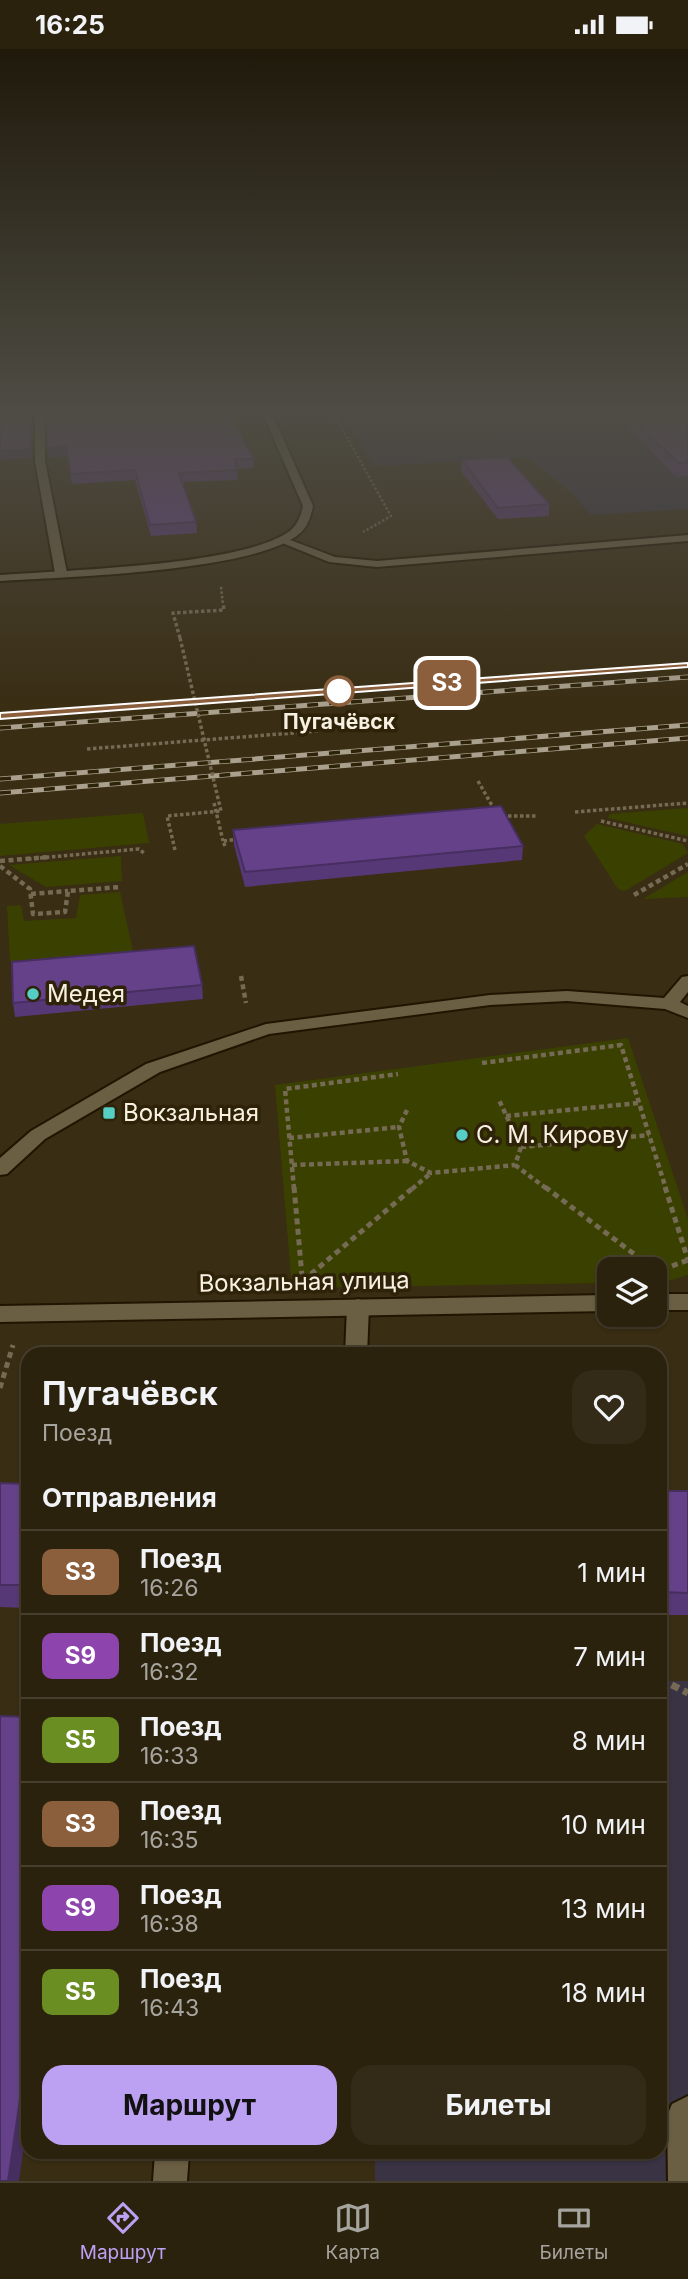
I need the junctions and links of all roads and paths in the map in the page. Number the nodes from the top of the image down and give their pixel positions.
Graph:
1 (49, 508) edge
2 (308, 508) edge
3 (688, 538) edge
4 (281, 540) junction
5 (61, 573) junction
6 (0, 578) edge
7 (224, 610) dead end
8 (319, 731) dead end
9 (204, 740) junction
10 (87, 749) dead end
11 (478, 781) dead end
12 (214, 803) dead end
13 (688, 803) edge
14 (575, 813) dead end
15 (537, 816) dead end
16 (601, 821) dead end
17 (251, 838) edge
18 (688, 841) edge
19 (175, 850) dead end
20 (144, 853) dead end
21 (0, 864) edge
22 (688, 864) edge
23 (121, 887) dead end
24 (68, 891) junction
25 (30, 894) junction
26 (634, 894) dead end
27 (688, 981) edge
28 (669, 1004) junction
29 (688, 1013) edge
30 (482, 1063) dead end
31 (398, 1074) dead end
32 (499, 1100) dead end
33 (639, 1103) junction
34 (407, 1110) dead end
35 (506, 1116) junction
36 (399, 1127) junction
37 (649, 1135) junction
38 (289, 1138) junction
39 (521, 1147) junction
40 (407, 1161) junction
41 (292, 1165) junction
42 (515, 1165) junction
43 (0, 1169) edge
44 (431, 1173) junction
45 (638, 1257) edge
46 (688, 1260) edge
47 (302, 1281) junction
48 (316, 1281) dead end
49 (667, 1302) edge
50 (688, 1302) edge
51 (597, 1303) edge
52 (358, 1307) junction
53 (0, 1314) edge
54 (15, 1339) dead end
55 (356, 1347) edge
56 (0, 1388) edge
57 (667, 1682) edge
58 (688, 1693) edge
59 (688, 2113) edge
60 (172, 2159) edge
61 (170, 2181) edge
62 (685, 2181) edge

1 - 5 street
2 - 4 street
3 - 4 street
4 - 5 street
5 - 6 street
7 - 9 path, bridge
8 - 9 path
9 - 10 path
9 - 19 path, bridge
11 - 15 path
12 - 17 path
13 - 14 path
16 - 18 path
20 - 21 path
21 - 25 path
22 - 26 path
23 - 24 path
24 - 25 path
24 - 25 path
27 - 28 street
28 - 29 street
28 - 43 street
30 - 33 path
31 - 38 path
32 - 35 path
33 - 35 path
33 - 37 path
34 - 36 path
35 - 39 path
36 - 38 path
36 - 40 path
37 - 39 path
37 - 46 path
38 - 41 path
39 - 42 path
40 - 41 path
40 - 44 path
41 - 47 path
42 - 44 path
42 - 45 path
44 - 47 path
47 - 48 path
49 - 50 street
51 - 52 street, Вокзальная улица
52 - 53 street, Вокзальная улица
52 - 55 street
54 - 56 path
57 - 58 path
59 - 62 street
60 - 61 street

